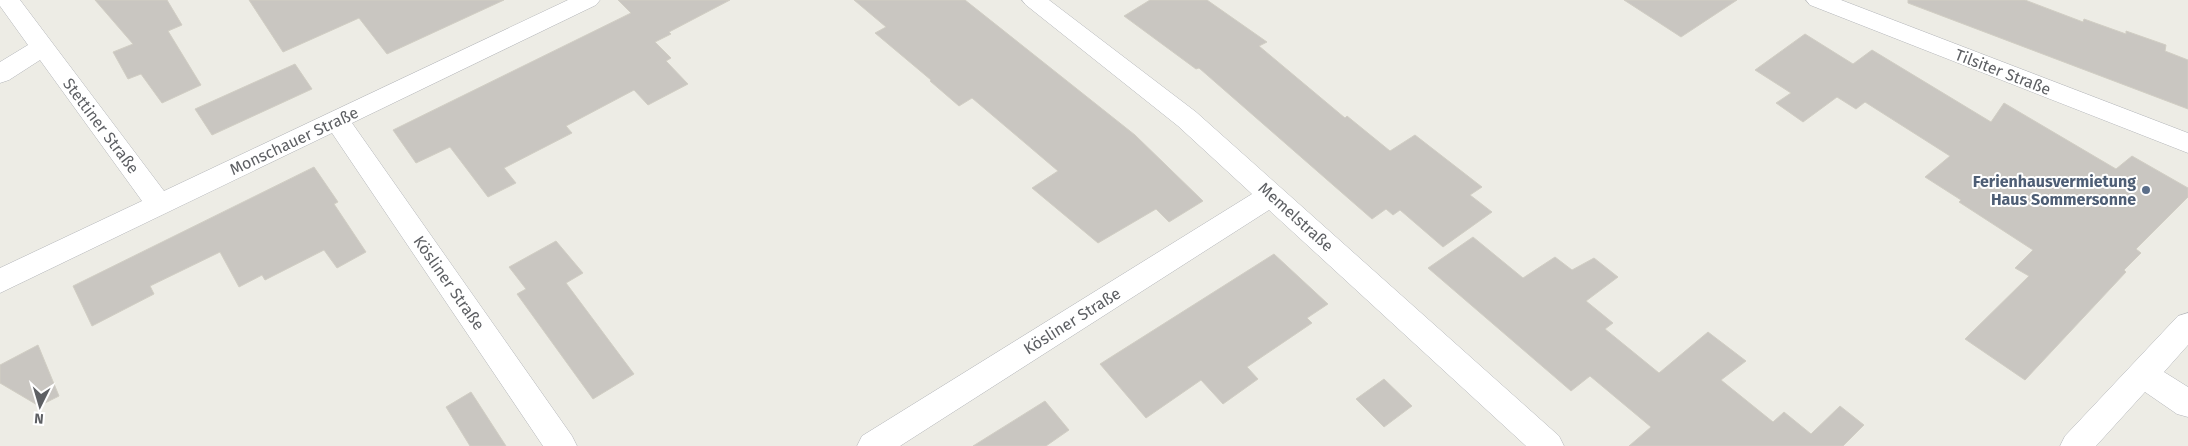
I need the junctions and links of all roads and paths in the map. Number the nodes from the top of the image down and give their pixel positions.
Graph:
1 (8, 0) edge
2 (588, 0) edge
3 (1034, 0) edge
4 (1818, 0) edge
5 (43, 47) junction
6 (0, 74) edge
7 (337, 121) junction
8 (2188, 144) edge
9 (1272, 195) junction
10 (159, 204) junction
11 (0, 281) edge
12 (2188, 325) edge
13 (2143, 374) junction
14 (2188, 404) edge
15 (561, 446) edge
16 (873, 446) edge
17 (1548, 446) edge
18 (2076, 446) edge

1 - 5 street, Stettiner Straße
2 - 7 street, Monschauer Straße
3 - 9 street, Memelstraße
4 - 8 street, Tilsiter Straße
5 - 6 street
5 - 10 street, Stettiner Straße
7 - 10 street, Monschauer Straße
7 - 15 street, Kösliner Straße
9 - 16 street, Kösliner Straße
9 - 17 street, Memelstraße
10 - 11 street, Monschauer Straße
12 - 13 street
13 - 14 street
13 - 18 street

